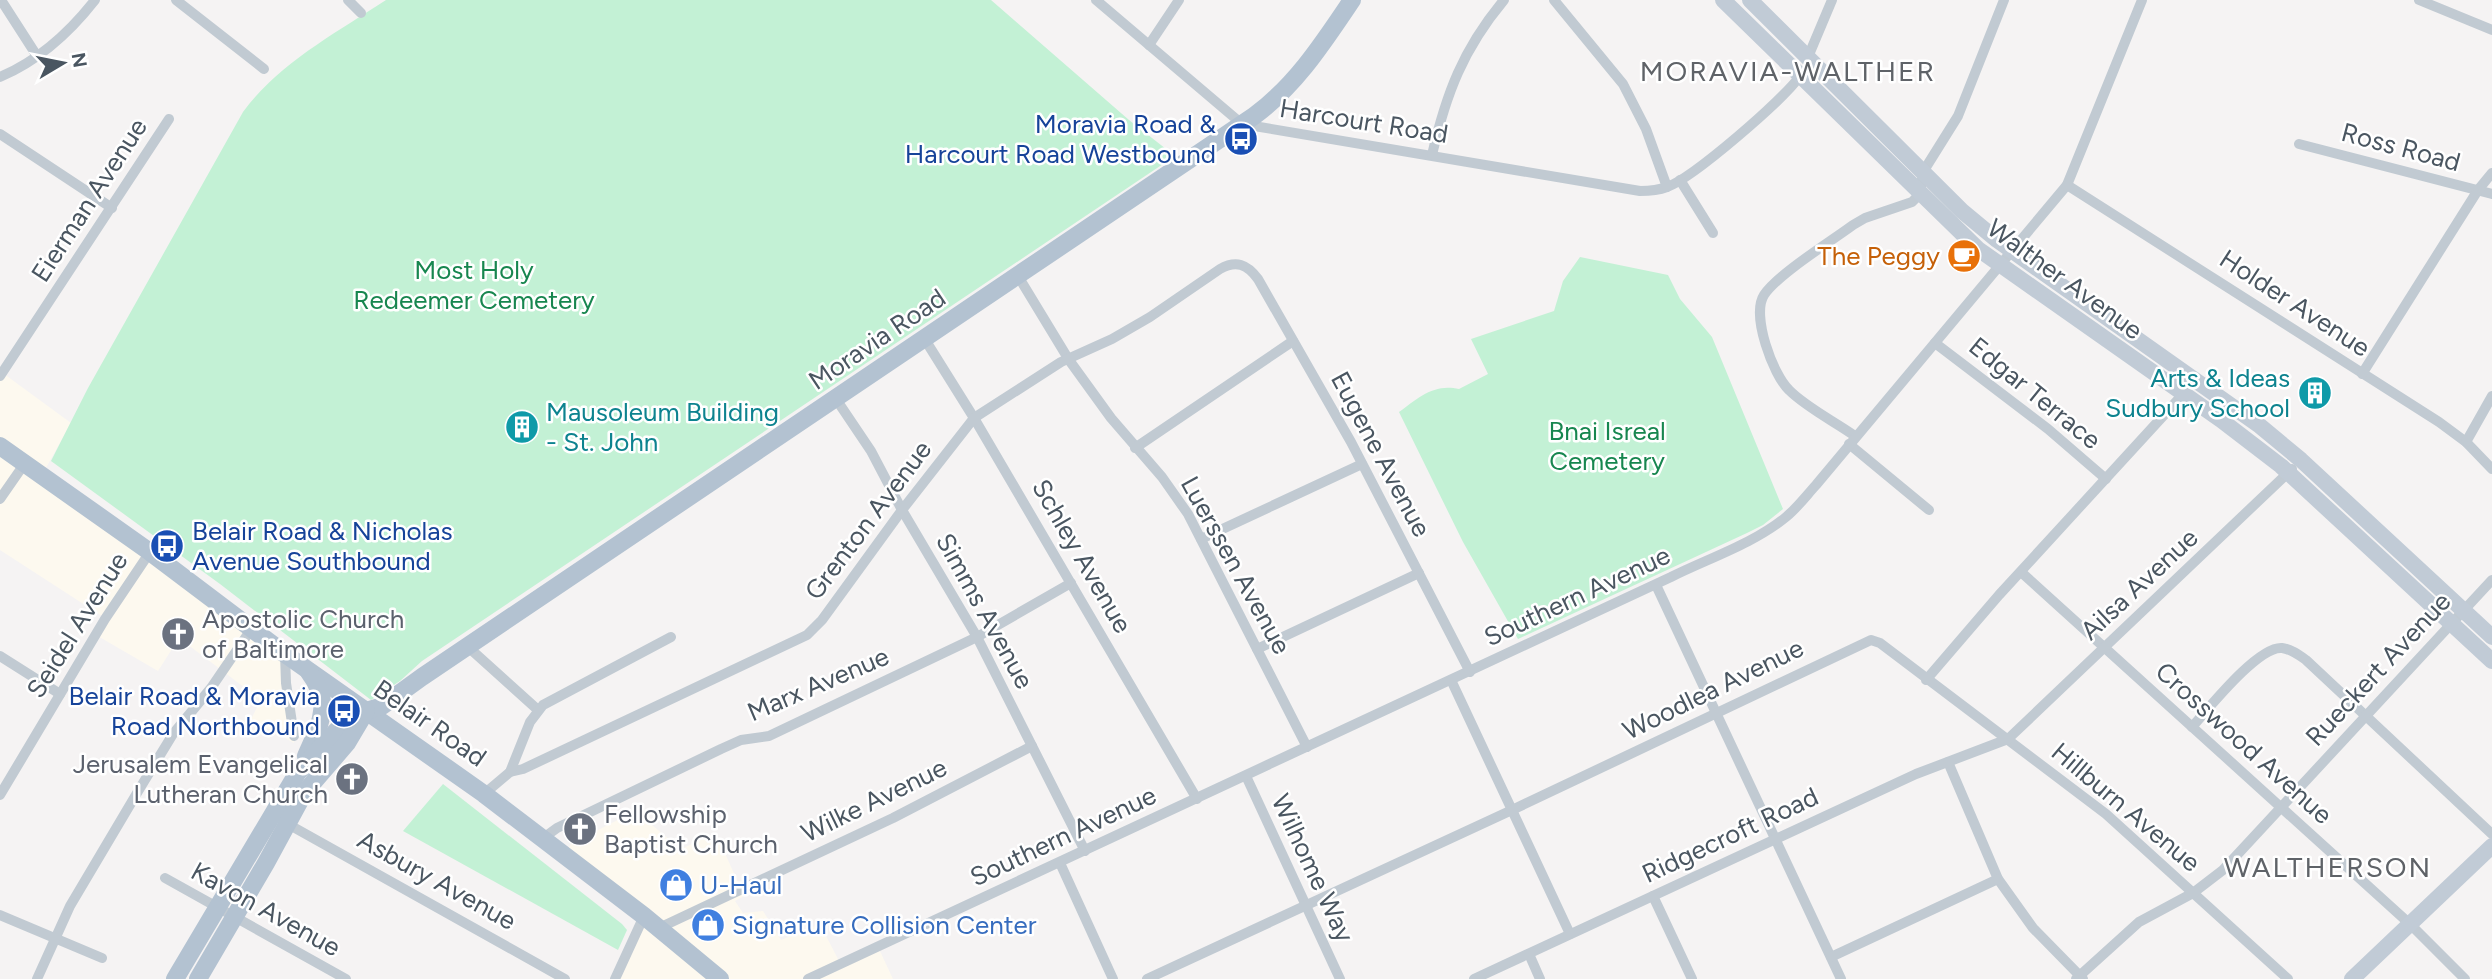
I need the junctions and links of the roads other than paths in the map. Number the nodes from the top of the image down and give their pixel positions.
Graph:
1 (1, 0) edge
2 (95, 0) edge
3 (176, 0) edge
4 (348, 0) edge
5 (1096, 0) edge
6 (1179, 0) edge
7 (1352, 0) edge
8 (1504, 0) edge
9 (1553, 0) edge
10 (1723, 0) edge
11 (1750, 0) edge
12 (1832, 0) edge
13 (2004, 0) edge
14 (2142, 0) edge
15 (2419, 0) edge
16 (361, 13) dead end
17 (2492, 30) edge
18 (1149, 46) junction
19 (37, 56) junction
20 (1808, 57) junction
21 (264, 69) dead end
22 (1800, 76) junction
23 (0, 77) edge
24 (169, 119) dead end
25 (1242, 124) junction
26 (0, 134) edge
27 (2299, 144) dead end
28 (1432, 155) junction
29 (1923, 172) junction
30 (2492, 173) edge
31 (1680, 180) junction
32 (2067, 185) junction
33 (1667, 187) junction
34 (2478, 190) junction
35 (1920, 194) junction
36 (2492, 194) edge
37 (112, 208) junction
38 (1713, 233) dead end
39 (2011, 250) junction
40 (1243, 264) joint
41 (1999, 265) junction
42 (1018, 276) junction
43 (924, 338) junction
44 (1293, 341) junction
45 (1936, 342) junction
46 (1069, 360) junction
47 (2362, 374) junction
48 (0, 376) edge
49 (2194, 380) junction
50 (2184, 395) junction
51 (2492, 396) edge
52 (836, 399) junction
53 (974, 418) junction
54 (1852, 440) junction
55 (2466, 442) junction
56 (0, 446) edge
57 (1135, 448) junction
58 (2301, 460) junction
59 (24, 463) junction
60 (1362, 464) junction
61 (2492, 469) edge
62 (2288, 473) junction
63 (2106, 479) junction
64 (0, 499) edge
65 (902, 509) junction
66 (1929, 510) dead end
67 (1202, 539) junction
68 (150, 552) junction
69 (2021, 572) junction
70 (1419, 573) junction
71 (2492, 580) edge
72 (1071, 583) junction
73 (1656, 585) junction
74 (2464, 611) junction
75 (2451, 623) junction
76 (252, 628) junction
77 (671, 637) dead end
78 (977, 637) junction
79 (2492, 637) edge
80 (467, 646) junction
81 (2105, 648) junction
82 (1257, 649) junction
83 (285, 654) junction
84 (0, 656) edge
85 (2492, 661) edge
86 (307, 670) junction
87 (1470, 672) junction
88 (1451, 680) junction
89 (1926, 680) junction
90 (60, 694) junction
91 (538, 710) junction
92 (366, 711) junction
93 (1716, 714) junction
94 (2366, 716) junction
95 (2192, 727) junction
96 (293, 736) dead end
97 (2008, 739) junction
98 (1032, 746) junction
99 (1307, 747) junction
100 (1948, 762) junction
101 (298, 772) junction
102 (510, 772) junction
103 (5, 775) edge
104 (1246, 776) junction
105 (484, 794) junction
106 (0, 795) edge
107 (1198, 799) junction
108 (2282, 808) junction
109 (1512, 810) junction
110 (286, 823) junction
111 (2492, 834) edge
112 (542, 839) junction
113 (1775, 839) junction
114 (2492, 846) edge
115 (1085, 851) junction
116 (1060, 863) junction
117 (165, 878) dead end
118 (1998, 879) junction
119 (2193, 893) junction
120 (1653, 896) junction
121 (1305, 905) junction
122 (217, 907) junction
123 (0, 915) edge
124 (234, 916) junction
125 (644, 916) junction
126 (2411, 925) junction
127 (659, 928) junction
128 (1570, 934) junction
129 (55, 938) junction
130 (1529, 954) junction
131 (1831, 957) junction
132 (102, 958) dead end
133 (2080, 978) edge
134 (37, 979) edge
135 (175, 979) edge
136 (198, 979) edge
137 (346, 979) edge
138 (565, 979) edge
139 (615, 979) edge
140 (720, 979) edge
141 (808, 979) edge
142 (1113, 979) edge
143 (1147, 979) edge
144 (1339, 979) edge
145 (1474, 979) edge
146 (1540, 979) edge
147 (1692, 979) edge
148 (1842, 979) edge
149 (2288, 979) edge
150 (2352, 979) edge
151 (2465, 979) edge

1 - 19 street
2 - 19 street
3 - 21 street
4 - 16 street
5 - 18 street, Harcourt Road
6 - 18 street
7 - 25 main road, Moravia Road
8 - 28 street
9 - 33 street
10 - 22 main road, Walther Avenue
11 - 20 main road, Walther Avenue
12 - 20 street
13 - 29 street
14 - 32 street, Southern Avenue
15 - 17 street
18 - 25 street, Harcourt Road
19 - 23 street
20 - 22 main road
20 - 29 main road, Walther Avenue
22 - 31 street
22 - 35 main road, Walther Avenue
24 - 37 street, Eierman Avenue
25 - 28 street, Harcourt Road
25 - 42 main road, Moravia Road
26 - 37 street
27 - 34 street, Ross Road
28 - 33 street, Harcourt Road
29 - 35 street
29 - 39 main road, Walther Avenue
30 - 34 street
31 - 33 street
31 - 38 street
32 - 39 street, Southern Avenue
32 - 47 street, Holder Avenue
34 - 36 street, Ross Road
34 - 47 street
35 - 41 main road, Walther Avenue
35 - 54 street
37 - 48 street, Eierman Avenue
39 - 41 street, Southern Avenue
39 - 49 main road, Walther Avenue
40 - 44 street, Eugene Avenue
40 - 46 street, Grenton Avenue
41 - 45 street, Southern Avenue
41 - 50 main road, Walther Avenue
42 - 43 main road, Moravia Road
42 - 46 street, Luerssen Avenue
43 - 52 main road, Moravia Road
43 - 53 street, Schley Avenue
44 - 57 street
44 - 60 street, Eugene Avenue
45 - 54 street, Southern Avenue
45 - 63 street, Edgar Terrace
46 - 53 street, Grenton Avenue
46 - 57 street, Luerssen Avenue
47 - 55 street, Holder Avenue
49 - 50 street
49 - 58 main road, Walther Avenue
50 - 62 main road, Walther Avenue
50 - 63 street
51 - 55 street
52 - 65 street, Simms Avenue
52 - 80 main road, Moravia Road
53 - 65 street, Grenton Avenue
53 - 72 street, Schley Avenue
54 - 66 street
54 - 73 street, Southern Avenue
55 - 61 street, Holder Avenue
56 - 59 main road, Belair Road
57 - 67 street, Luerssen Avenue
58 - 62 street, Ailsa Avenue
58 - 74 main road, Walther Avenue
59 - 64 street
59 - 68 main road, Belair Road
60 - 67 street
60 - 70 street, Eugene Avenue
62 - 75 main road, Walther Avenue
62 - 81 street, Ailsa Avenue
63 - 69 street
65 - 78 street, Simms Avenue
65 - 102 street, Grenton Avenue
67 - 82 street, Luerssen Avenue
68 - 76 main road, Belair Road
68 - 90 street, Seidel Avenue
69 - 81 street, Crosswood Avenue
69 - 89 street
70 - 82 street
70 - 87 street, Eugene Avenue
71 - 74 street, Rueckert Avenue
72 - 78 street, Marx Avenue
72 - 107 street, Schley Avenue
73 - 87 street, Southern Avenue
73 - 93 street
74 - 75 street, Rueckert Avenue
74 - 79 main road, Walther Avenue
75 - 85 main road, Walther Avenue
75 - 94 street, Rueckert Avenue
76 - 83 main road, Belair Road
76 - 129 street
77 - 91 street
78 - 98 street, Simms Avenue
78 - 112 street, Marx Avenue
80 - 91 street
80 - 92 main road, Moravia Road
81 - 95 street, Crosswood Avenue
81 - 97 street, Ailsa Avenue
82 - 99 street, Luerssen Avenue
83 - 86 main road, Belair Road
83 - 96 street
84 - 90 street
86 - 92 main road, Belair Road
86 - 101 main road
87 - 88 street, Southern Avenue
88 - 99 street, Southern Avenue
88 - 109 street
89 - 93 street, Woodlea Avenue
89 - 97 street, Hillburn Avenue
90 - 103 street, Seidel Avenue
91 - 102 street
92 - 101 main road, Moravia Road
92 - 105 main road, Belair Road
92 - 110 main road
93 - 109 street, Woodlea Avenue
93 - 113 street
94 - 95 street
94 - 108 street, Rueckert Avenue
94 - 111 street
95 - 108 street, Crosswood Avenue
97 - 100 street, Ridgecroft Road
97 - 119 street, Hillburn Avenue
98 - 115 street, Simms Avenue
98 - 127 street, Wilke Avenue
99 - 104 street, Southern Avenue
100 - 113 street, Ridgecroft Road
100 - 118 street
101 - 122 main road, Moravia Road
102 - 105 street
103 - 106 street, Seidel Avenue
104 - 107 street, Southern Avenue
104 - 121 street, Wilhome Way
105 - 112 main road, Belair Road
107 - 115 street, Southern Avenue
108 - 119 street, Rueckert Avenue
108 - 126 street, Crosswood Avenue
109 - 121 street, Woodlea Avenue
109 - 128 street
110 - 124 main road
110 - 138 street, Asbury Avenue
112 - 125 main road, Belair Road
113 - 120 street, Ridgecroft Road
113 - 131 street
114 - 126 main road
115 - 116 street, Southern Avenue
116 - 141 street, Southern Avenue
116 - 142 street
117 - 122 street, Kavon Avenue
118 - 131 street
118 - 133 street
119 - 133 street, Rueckert Avenue
119 - 149 street, Hillburn Avenue
120 - 128 street, Ridgecroft Road
120 - 147 street
121 - 143 street, Woodlea Avenue
121 - 144 street, Wilhome Way
122 - 124 street, Kavon Avenue
122 - 135 main road, Moravia Road
123 - 129 street
124 - 136 main road
124 - 137 street, Kavon Avenue
125 - 127 main road, Belair Road
125 - 139 street
126 - 150 main road
126 - 151 street, Crosswood Avenue
127 - 140 main road, Belair Road
128 - 130 street, Ridgecroft Road
129 - 132 street
129 - 134 street
130 - 145 street, Ridgecroft Road
130 - 146 street
131 - 148 street

